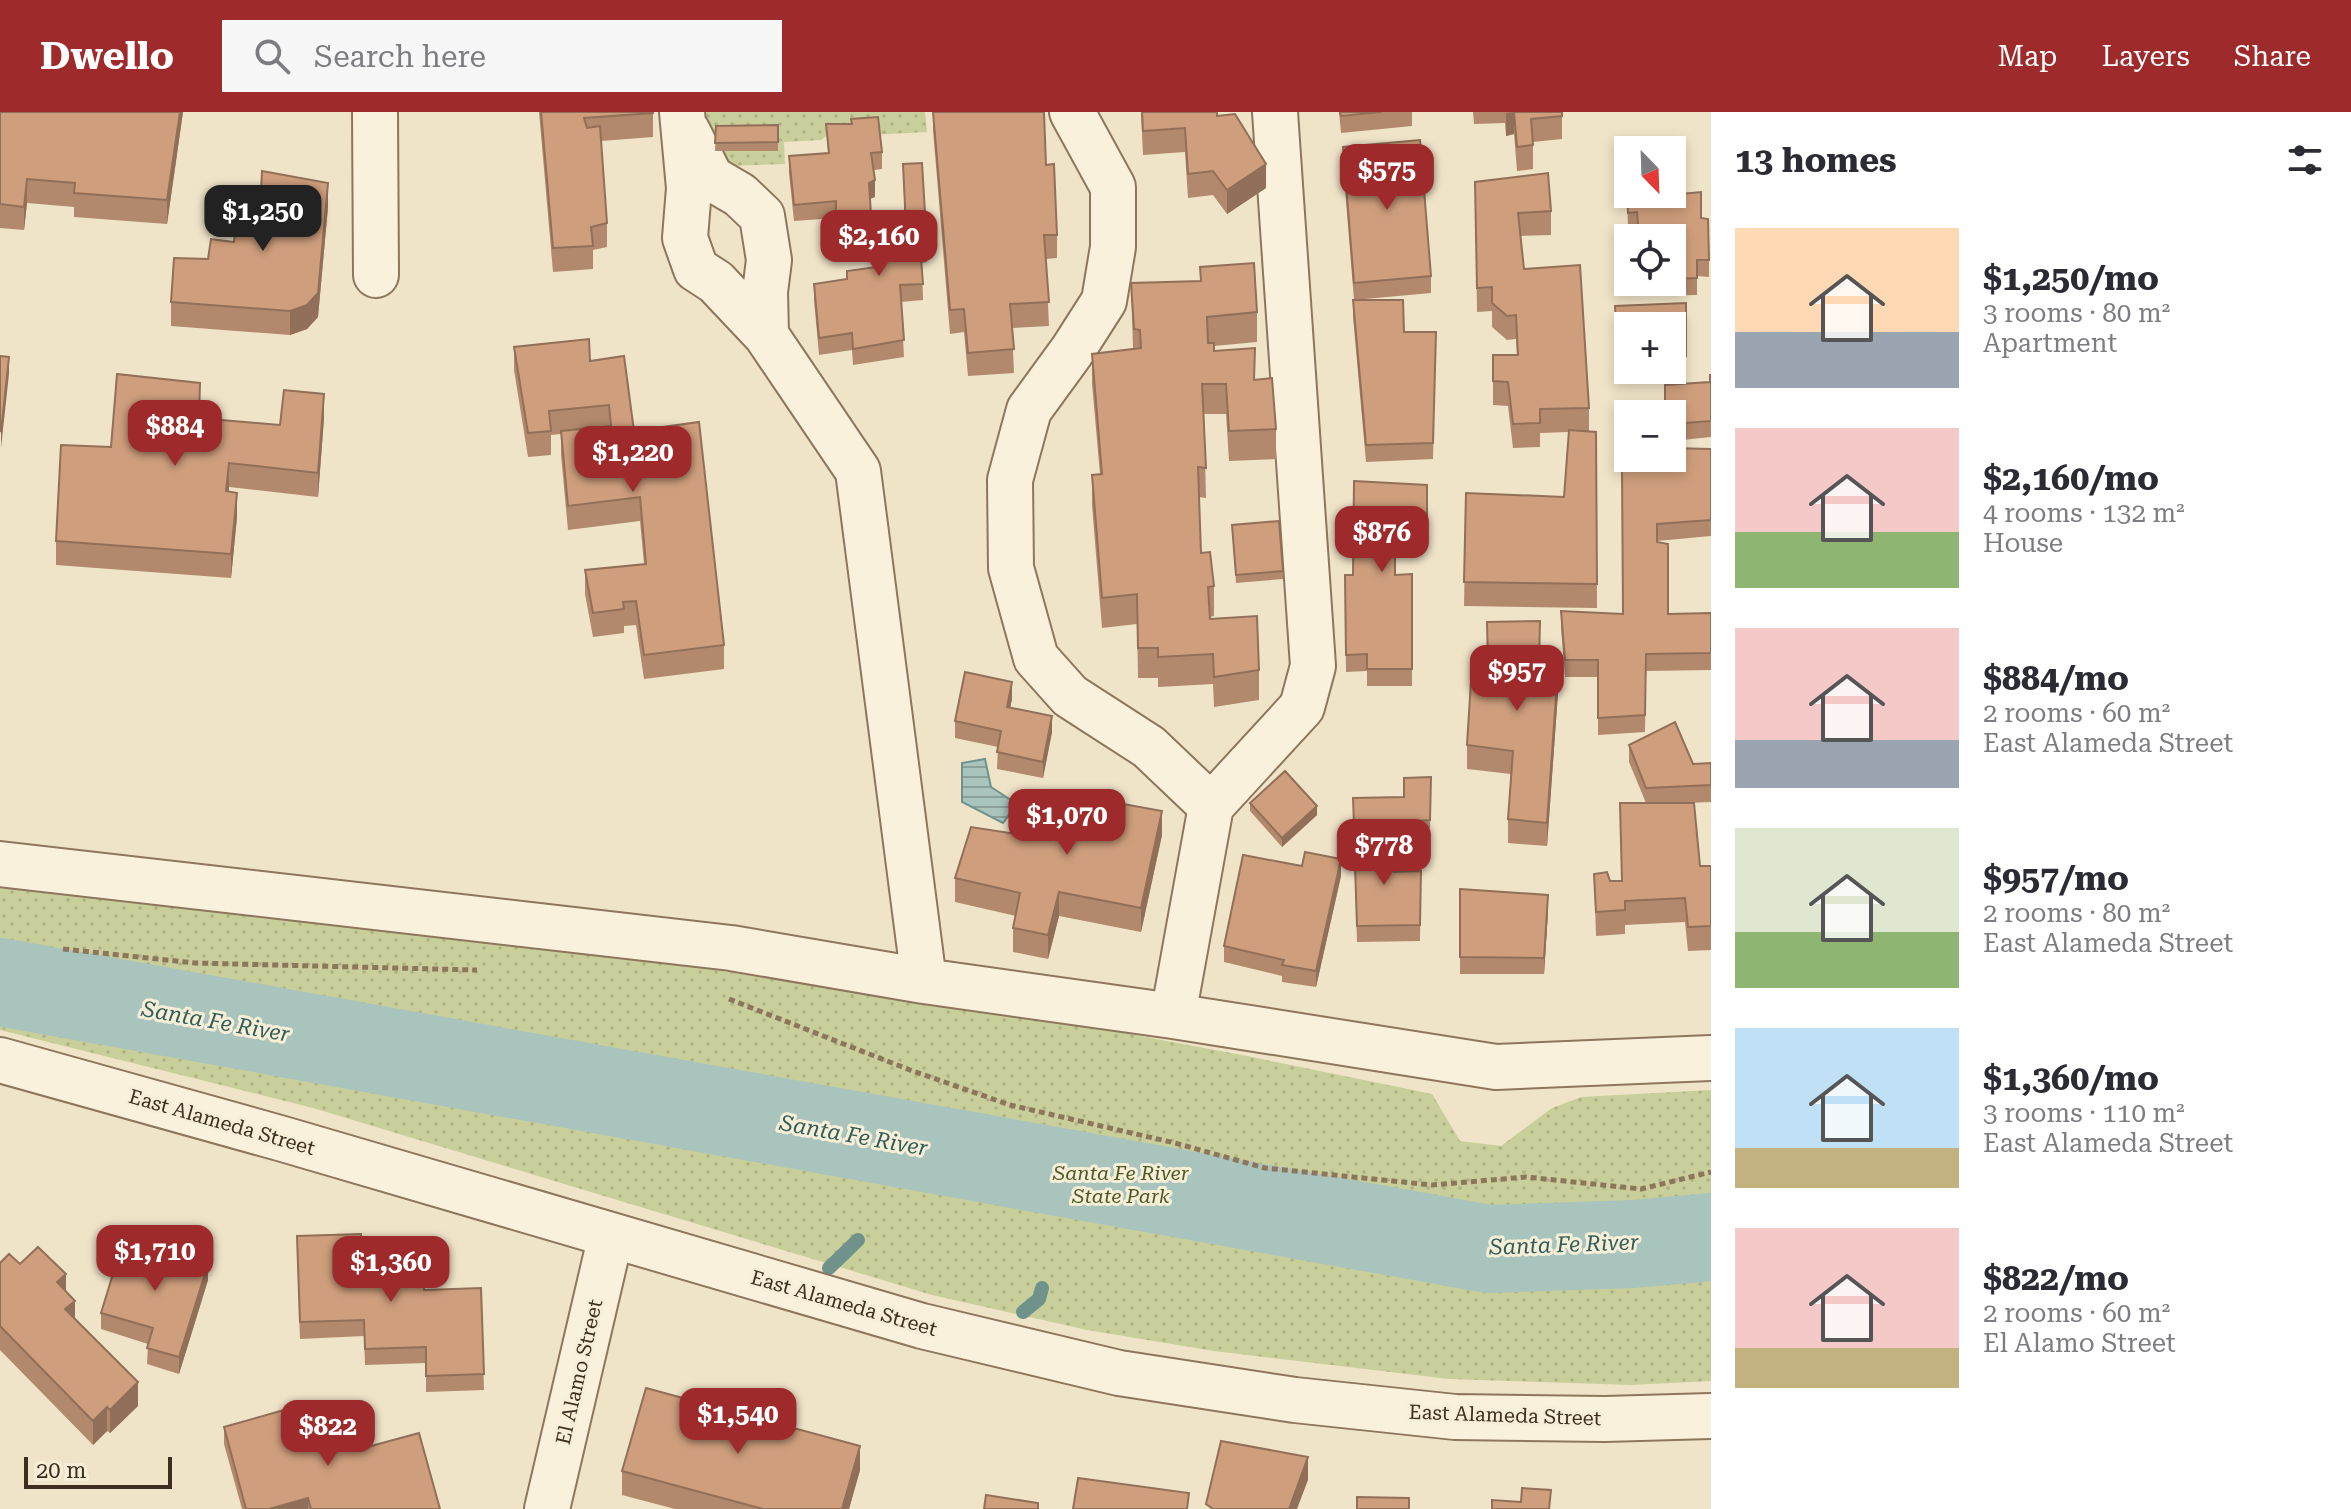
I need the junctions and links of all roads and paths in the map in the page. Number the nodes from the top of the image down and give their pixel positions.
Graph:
1 (375, 112) edge
2 (1072, 112) edge
3 (1275, 112) edge
4 (682, 116) edge
5 (376, 275) dead end
6 (766, 335) junction
7 (1211, 806) junction
8 (0, 864) edge
9 (63, 949) dead end
10 (489, 971) dead end
11 (924, 981) junction
12 (721, 996) dead end
13 (1173, 1016) junction
14 (1711, 1058) edge
15 (0, 1060) edge
16 (1711, 1172) edge
17 (611, 1235) junction
18 (1711, 1416) edge
19 (547, 1509) edge

1 - 5 street
2 - 7 street
3 - 7 street
4 - 6 street
4 - 6 street
6 - 11 street
7 - 13 street
8 - 11 street
9 - 10 path
11 - 13 street
12 - 16 path
13 - 14 street
15 - 17 street, East Alameda Street
17 - 18 street, East Alameda Street
17 - 19 street, El Alamo Street

